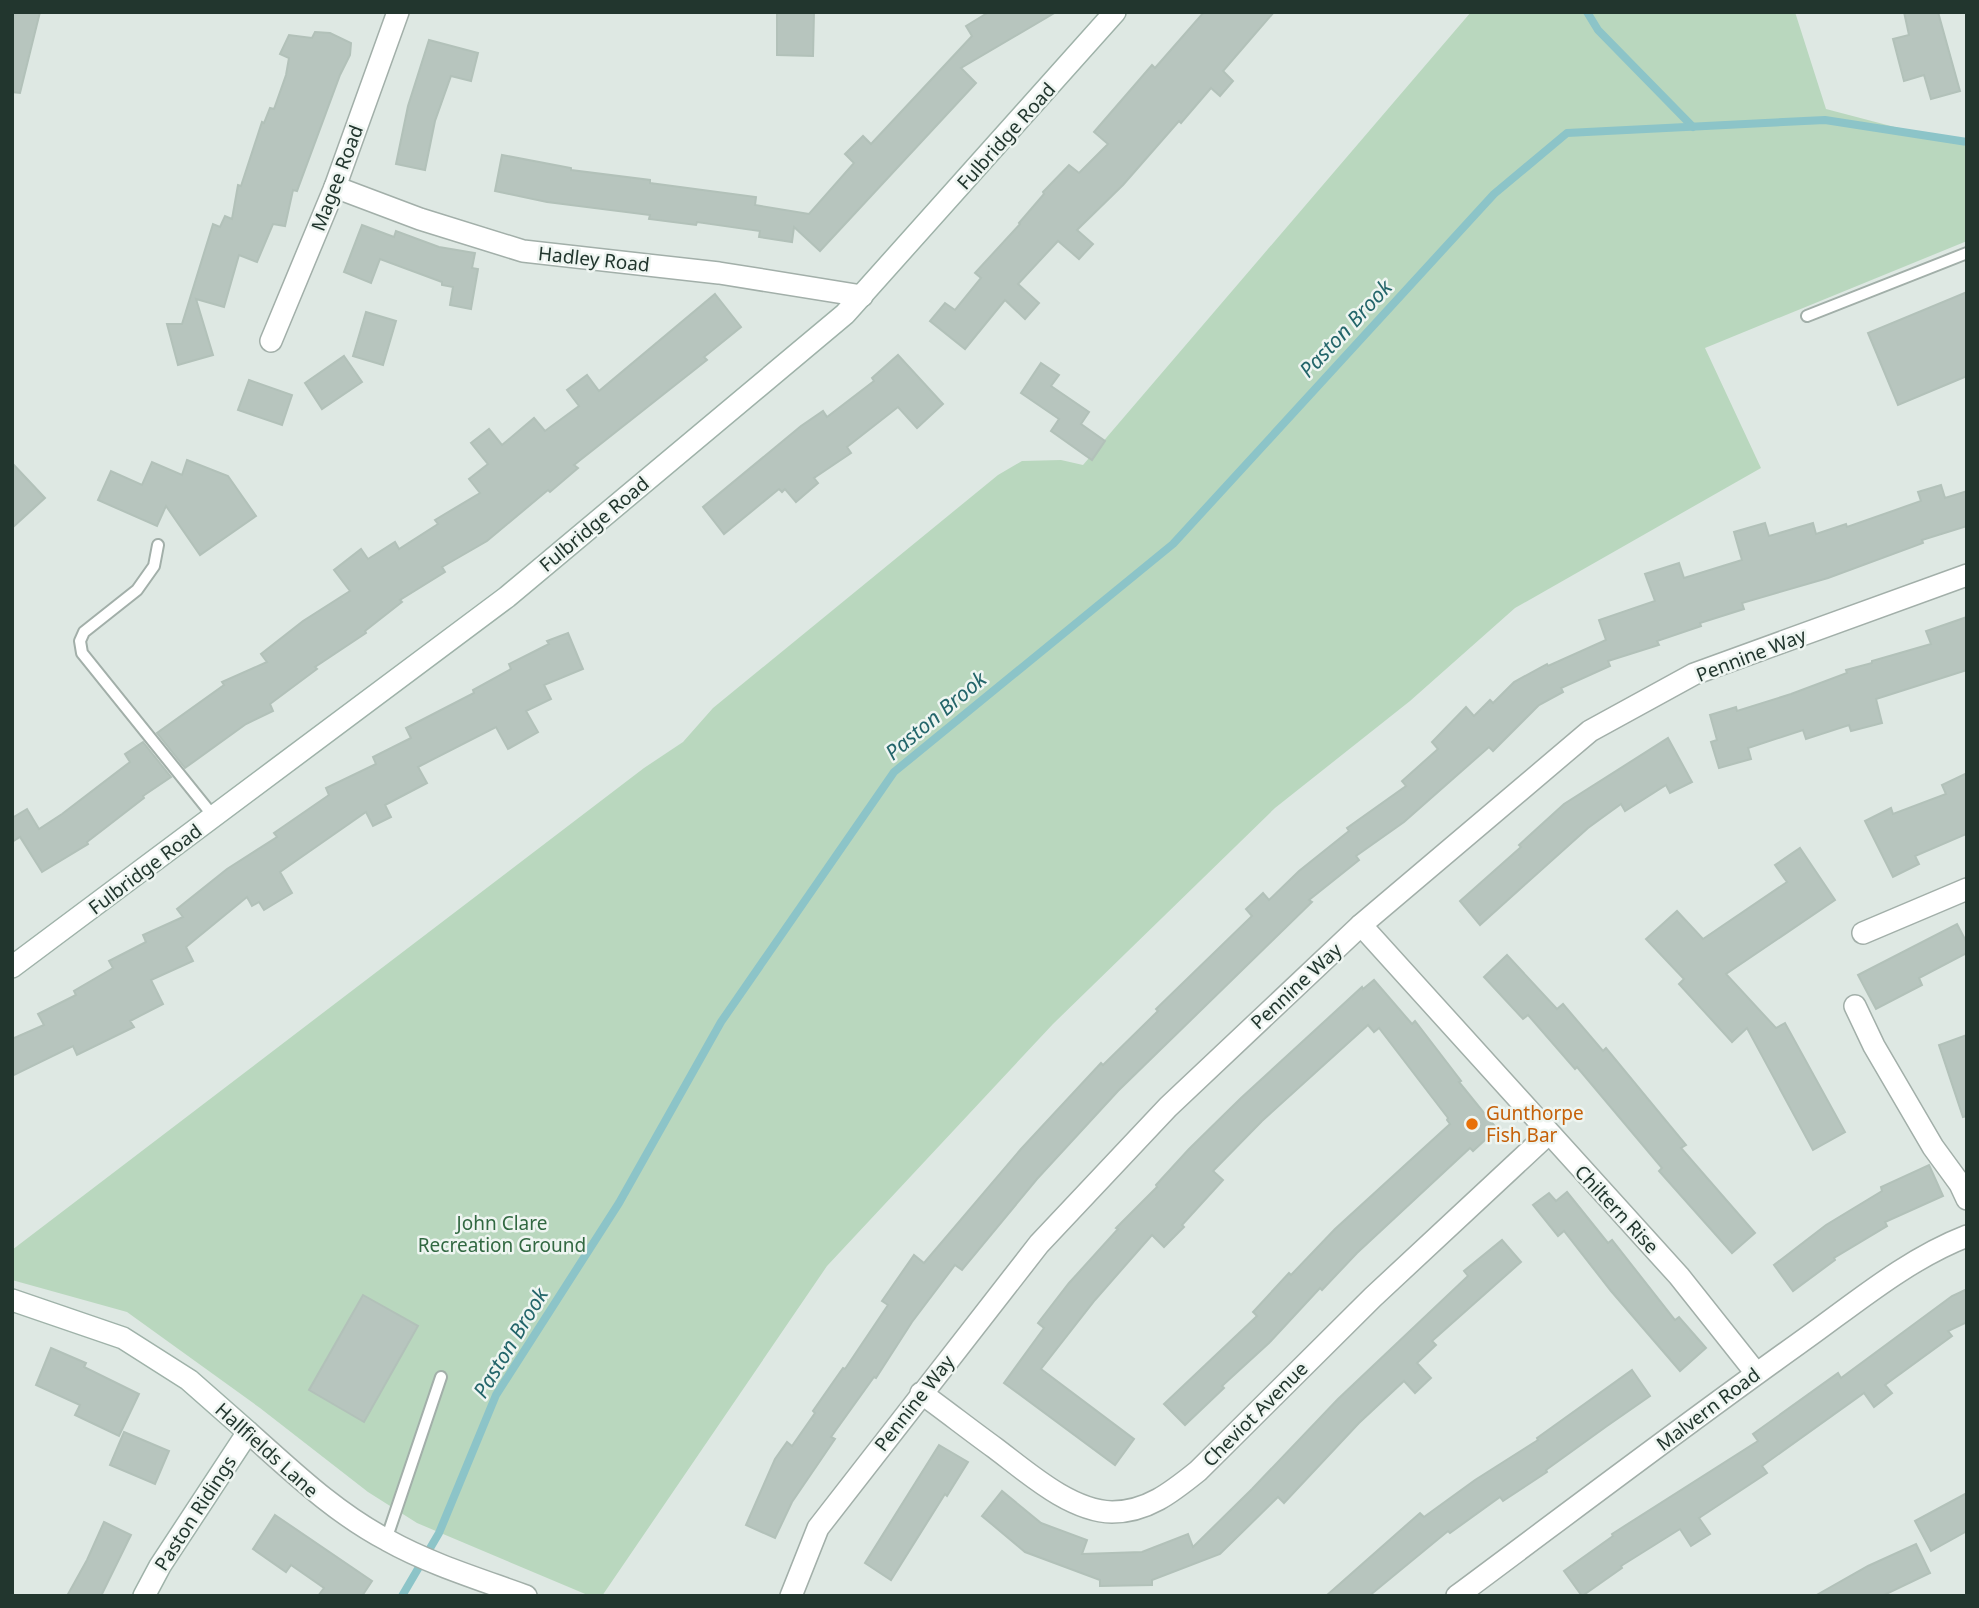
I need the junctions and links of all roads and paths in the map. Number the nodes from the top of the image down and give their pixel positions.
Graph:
1 (398, 12) edge
2 (1115, 12) edge
3 (335, 187) junction
4 (1967, 253) edge
5 (862, 296) junction
6 (1807, 316) dead end
7 (271, 341) dead end
8 (158, 545) dead end
9 (1967, 575) edge
10 (214, 817) junction
11 (1967, 889) edge
12 (1361, 925) junction
13 (1863, 933) dead end
14 (12, 967) edge
15 (1855, 1006) dead end
16 (1548, 1134) junction
17 (1967, 1199) edge
18 (1967, 1236) edge
19 (12, 1300) edge
20 (1756, 1373) junction
21 (441, 1377) dead end
22 (921, 1393) junction
23 (248, 1432) junction
24 (386, 1540) junction
25 (144, 1596) edge
26 (526, 1596) edge
27 (792, 1596) edge
28 (1457, 1596) edge

1 - 3 street, Magee Road
2 - 5 street, Fulbridge Road
3 - 5 street, Hadley Road
3 - 7 street, Magee Road
4 - 6 lane
5 - 10 street, Fulbridge Road
8 - 10 lane
9 - 12 street, Pennine Way
10 - 14 street, Fulbridge Road
11 - 13 street
12 - 16 street, Chiltern Rise
12 - 22 street, Pennine Way
15 - 17 street
16 - 20 street, Chiltern Rise
16 - 22 street, Cheviot Avenue
18 - 20 street, Malvern Road
19 - 23 street, Hallfields Lane
20 - 28 street, Malvern Road
21 - 24 lane
22 - 27 street, Pennine Way
23 - 24 street, Hallfields Lane
23 - 25 street, Paston Ridings
24 - 26 street, Hallfields Lane

